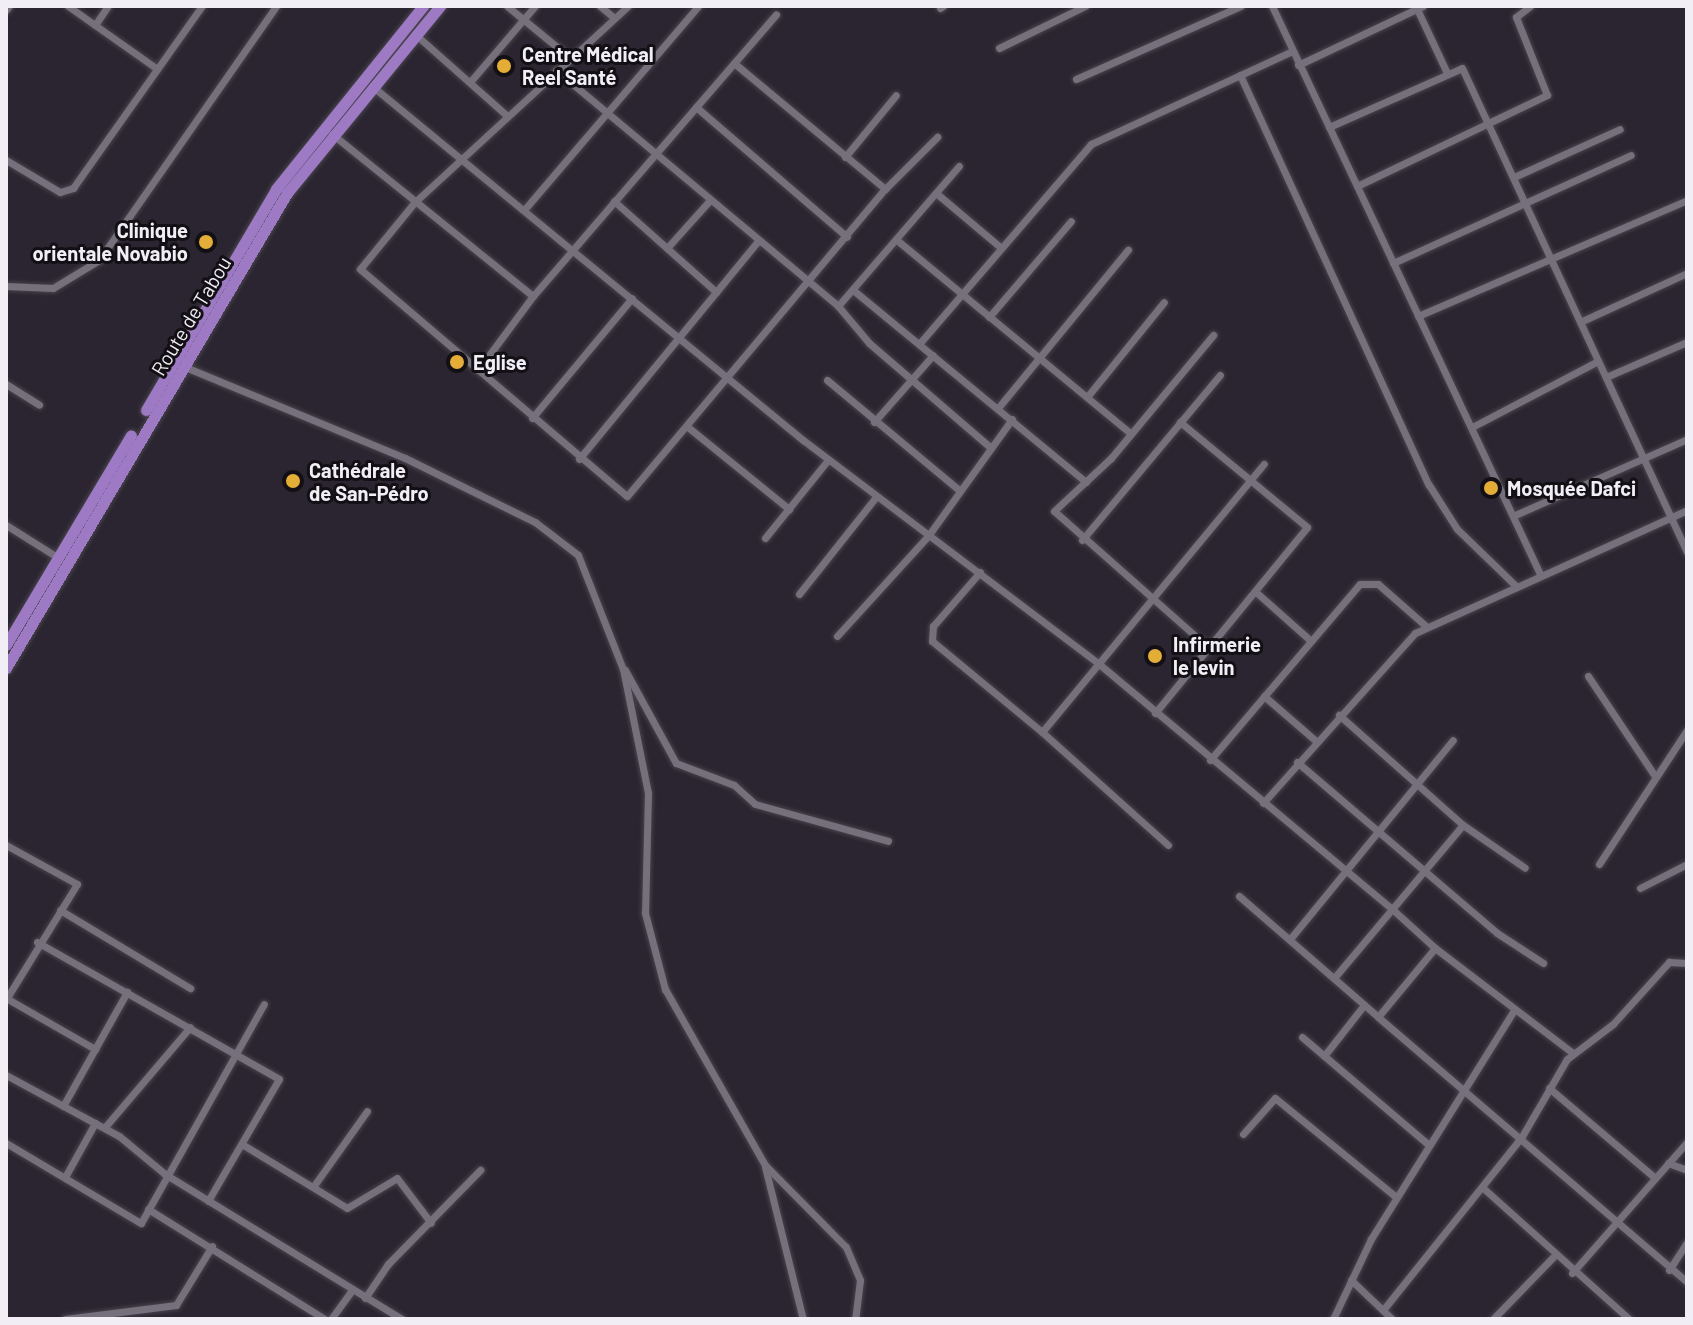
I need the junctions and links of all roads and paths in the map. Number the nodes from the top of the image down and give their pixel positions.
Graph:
1 (68, 6) edge
2 (108, 6) edge
3 (202, 6) edge
4 (276, 6) edge
5 (423, 6) edge
6 (440, 6) edge
7 (507, 6) edge
8 (535, 6) edge
9 (600, 6) edge
10 (628, 6) edge
11 (698, 6) edge
12 (1085, 6) edge
13 (1241, 6) edge
14 (1272, 6) edge
15 (1530, 6) edge
16 (1420, 8) edge
17 (776, 14) dead end
18 (613, 17) junction
19 (523, 20) junction
20 (95, 25) junction
21 (414, 34) junction
22 (999, 48) dead end
23 (1292, 51) junction
24 (569, 57) junction
25 (734, 63) junction
26 (1298, 65) junction
27 (156, 68) junction
28 (556, 70) junction
29 (1447, 73) junction
30 (1240, 75) junction
31 (1076, 79) dead end
32 (470, 82) junction
33 (371, 85) junction
34 (896, 95) dead end
35 (696, 107) junction
36 (607, 112) junction
37 (506, 115) junction
38 (1488, 123) junction
39 (1329, 127) junction
40 (1620, 129) dead end
41 (332, 133) junction
42 (937, 137) dead end
43 (656, 154) junction
44 (1631, 155) dead end
45 (845, 157) junction
46 (461, 158) junction
47 (6, 160) edge
48 (959, 166) dead end
49 (1514, 177) junction
50 (1357, 186) junction
51 (885, 189) junction
52 (936, 193) junction
53 (710, 200) junction
54 (1687, 200) edge
55 (614, 201) junction
56 (414, 203) junction
57 (1527, 205) junction
58 (524, 210) junction
59 (1071, 221) dead end
60 (847, 237) junction
61 (758, 241) junction
62 (898, 241) junction
63 (999, 246) junction
64 (667, 248) junction
65 (573, 249) junction
66 (1128, 250) dead end
67 (1551, 260) junction
68 (1393, 263) junction
69 (1687, 273) edge
70 (809, 284) junction
71 (6, 286) edge
72 (853, 290) junction
73 (716, 292) junction
74 (958, 293) junction
75 (533, 296) junction
76 (632, 298) junction
77 (1164, 302) dead end
78 (838, 306) junction
79 (1418, 316) junction
80 (989, 317) junction
81 (1580, 322) junction
82 (1213, 335) dead end
83 (680, 336) junction
84 (1687, 342) edge
85 (919, 344) junction
86 (933, 355) junction
87 (1038, 357) junction
88 (1598, 361) junction
89 (183, 366) junction
90 (478, 370) junction
91 (1220, 375) dead end
92 (1606, 377) junction
93 (729, 379) junction
94 (912, 379) junction
95 (827, 380) dead end
96 (6, 384) edge
97 (1087, 397) junction
98 (39, 405) dead end
99 (998, 408) junction
100 (532, 418) junction
101 (1012, 419) junction
102 (874, 422) junction
103 (1180, 422) junction
104 (1472, 427) junction
105 (689, 428) junction
106 (1130, 433) junction
107 (1687, 439) edge
108 (991, 448) junction
109 (579, 459) junction
110 (1643, 459) junction
111 (828, 460) junction
112 (1264, 464) dead end
113 (1251, 480) junction
114 (1086, 482) junction
115 (960, 491) junction
116 (876, 497) junction
117 (789, 509) junction
118 (1687, 510) edge
119 (1515, 515) junction
120 (1671, 518) junction
121 (6, 525) edge
122 (928, 536) junction
123 (765, 538) dead end
124 (1082, 540) junction
125 (1687, 552) edge
126 (57, 557) junction
127 (980, 572) junction
128 (1541, 576) junction
129 (1517, 587) junction
130 (1257, 593) junction
131 (799, 594) dead end
132 (1152, 598) junction
133 (1427, 627) junction
134 (837, 636) dead end
135 (1311, 641) junction
136 (6, 645) edge
137 (1210, 649) junction
138 (1099, 664) junction
139 (6, 668) edge
140 (623, 669) junction
141 (1588, 676) dead end
142 (1264, 696) junction
143 (1155, 713) junction
144 (1339, 715) junction
145 (1687, 730) edge
146 (1042, 732) junction
147 (1453, 740) dead end
148 (1316, 741) junction
149 (1210, 760) junction
150 (1297, 762) junction
151 (1655, 776) junction
152 (1416, 781) junction
153 (1263, 803) junction
154 (1463, 825) junction
155 (1376, 831) junction
156 (888, 841) dead end
157 (6, 845) edge
158 (1168, 845) dead end
159 (1599, 864) dead end
160 (1687, 864) edge
161 (1345, 868) junction
162 (1525, 868) dead end
163 (1423, 869) junction
164 (1640, 888) dead end
165 (1239, 896) dead end
166 (1391, 908) junction
167 (60, 910) junction
168 (1290, 939) junction
169 (37, 942) junction
170 (1435, 948) junction
171 (1543, 963) dead end
172 (1687, 963) edge
173 (1334, 978) junction
174 (190, 988) dead end
175 (127, 992) junction
176 (6, 998) edge
177 (264, 1004) dead end
178 (1364, 1005) junction
179 (1514, 1010) junction
180 (1378, 1017) junction
181 (190, 1027) junction
182 (1302, 1037) dead end
183 (95, 1049) junction
184 (233, 1053) junction
185 (1573, 1053) junction
186 (1324, 1056) junction
187 (6, 1075) edge
188 (1549, 1088) junction
189 (1465, 1090) junction
190 (63, 1106) junction
191 (367, 1111) dead end
192 (95, 1123) junction
193 (105, 1127) junction
194 (1243, 1134) dead end
195 (1521, 1138) junction
196 (1687, 1142) edge
197 (6, 1143) edge
198 (1429, 1145) junction
199 (245, 1146) junction
200 (1668, 1163) junction
201 (765, 1165) junction
202 (480, 1170) dead end
203 (1687, 1170) edge
204 (165, 1174) junction
205 (65, 1177) junction
206 (1654, 1177) junction
207 (313, 1187) junction
208 (1482, 1187) junction
209 (1396, 1197) junction
210 (208, 1201) junction
211 (148, 1209) junction
212 (431, 1223) junction
213 (1616, 1223) junction
214 (1687, 1242) edge
215 (212, 1246) junction
216 (1553, 1257) junction
217 (1669, 1270) junction
218 (1572, 1273) junction
219 (1351, 1280) junction
220 (1687, 1282) edge
221 (352, 1290) junction
222 (365, 1298) junction
223 (1383, 1310) junction
224 (133, 1316) edge
225 (65, 1319) edge
226 (328, 1319) edge
227 (401, 1319) edge
228 (803, 1319) edge
229 (855, 1319) edge
230 (1333, 1319) edge
231 (1392, 1319) edge
232 (1493, 1319) edge
233 (1629, 1319) edge

1 - 20 street
2 - 20 street
3 - 27 street
4 - 71 street
5 - 126 main road, Route de Tabou
6 - 21 main road, Route de Tabou
7 - 19 street
8 - 19 street
9 - 18 street
10 - 18 street
11 - 36 street
12 - 22 street
13 - 31 street
14 - 23 street
15 - 38 street
16 - 26 street
16 - 29 street
17 - 25 street
18 - 24 street
19 - 24 street
19 - 32 street
20 - 27 street
21 - 32 street
21 - 33 main road, Route de Tabou
23 - 26 street
23 - 30 street
24 - 28 street
25 - 35 street
25 - 45 street
26 - 39 street
27 - 47 street
28 - 36 street
28 - 37 street
29 - 38 street
29 - 39 street
30 - 63 street
30 - 129 street
32 - 37 street
33 - 41 main road, Route de Tabou
33 - 46 street
34 - 45 street
35 - 43 street
35 - 60 street
36 - 43 street
36 - 58 street
37 - 46 street
38 - 49 street
38 - 50 street
39 - 50 street
40 - 49 street
41 - 56 street
41 - 89 main road, Route de Tabou
42 - 51 street
43 - 53 street
43 - 55 street
44 - 57 street
45 - 51 street
46 - 56 street
46 - 58 street
48 - 52 street
49 - 57 street
50 - 68 street
51 - 60 street
52 - 62 street
52 - 63 street
53 - 61 street
53 - 64 street
54 - 67 street
55 - 64 street
55 - 65 street
56 - 75 street
56 - 90 street
57 - 67 street
57 - 68 street
58 - 65 street
59 - 80 street
60 - 70 street
61 - 70 street
61 - 73 street
62 - 72 street
62 - 74 street
63 - 74 street
64 - 73 street
65 - 75 street
65 - 76 street
66 - 87 street
67 - 79 street
67 - 81 street
68 - 79 street
69 - 81 street
70 - 78 street
70 - 93 street
72 - 78 street
72 - 85 street
73 - 83 street
74 - 80 street
74 - 85 street
75 - 90 street
76 - 83 street
76 - 100 street
77 - 97 street
78 - 94 street
79 - 104 street
80 - 87 street
81 - 88 street
82 - 106 street
83 - 93 street
83 - 109 street
84 - 92 street
85 - 86 street
86 - 94 street
86 - 99 street
87 - 97 street
87 - 99 street
88 - 92 street
88 - 104 street
89 - 139 main road, Route de Tabou
89 - 140 street
90 - 100 street
91 - 103 street
92 - 110 street
93 - 105 street
93 - 111 street
94 - 102 street
94 - 108 street
95 - 102 street
96 - 98 street
97 - 106 street
99 - 101 street
100 - 109 street
101 - 108 street
101 - 114 street
102 - 115 street
103 - 113 street
103 - 124 street
104 - 119 street
105 - 109 street
105 - 117 street
106 - 114 street
107 - 110 street
108 - 115 street
110 - 119 street
110 - 120 street
111 - 116 street
111 - 117 street
112 - 113 street
113 - 130 street
113 - 132 street
114 - 124 street
115 - 122 street
116 - 122 street
116 - 131 street
117 - 123 street
118 - 120 street
119 - 128 street
120 - 125 street
120 - 128 street
121 - 126 street
122 - 127 street
122 - 134 street
124 - 132 street
126 - 136 main road, Route de Tabou
127 - 138 street
127 - 146 street
128 - 129 street
129 - 133 street
130 - 135 street
130 - 137 street
132 - 137 street
132 - 138 street
133 - 135 street
133 - 144 street
135 - 142 street
137 - 143 street
138 - 143 street
138 - 146 street
140 - 156 street
140 - 201 street
141 - 151 street
142 - 148 street
142 - 149 street
143 - 149 street
144 - 148 street
144 - 152 street
145 - 151 street
146 - 158 street
147 - 152 street
148 - 150 street
149 - 153 street
150 - 153 street
150 - 155 street
151 - 159 street
152 - 154 street
152 - 155 street
153 - 161 street
154 - 162 street
154 - 163 street
155 - 161 street
155 - 163 street
157 - 167 street
160 - 164 street
161 - 166 street
161 - 168 street
163 - 166 street
163 - 171 street
165 - 168 street
166 - 170 street
166 - 173 street
167 - 169 street
167 - 174 street
168 - 173 street
169 - 175 street
169 - 176 street
170 - 179 street
170 - 180 street
172 - 185 street
173 - 178 street
175 - 181 street
175 - 183 street
176 - 183 street
177 - 184 street
178 - 180 street
178 - 186 street
179 - 185 street
179 - 189 street
180 - 189 street
181 - 184 street
181 - 193 street
182 - 186 street
183 - 190 street
184 - 199 street
184 - 204 street
185 - 188 street
186 - 198 street
187 - 190 street
188 - 195 street
188 - 206 street
189 - 195 street
189 - 198 street
190 - 192 street
191 - 207 street
192 - 193 street
192 - 205 street
193 - 204 street
194 - 209 street
195 - 208 street
195 - 213 street
196 - 200 street
197 - 205 street
198 - 209 street
199 - 207 street
199 - 210 street
200 - 203 street
200 - 206 street
201 - 228 street
201 - 229 street
202 - 212 street
204 - 210 street
204 - 211 street
205 - 211 street
206 - 213 street
207 - 212 street
208 - 216 street
208 - 223 street
209 - 219 street
210 - 221 street
211 - 215 street
212 - 222 street
213 - 217 street
213 - 218 street
214 - 217 street
215 - 224 street
215 - 226 street
216 - 218 street
216 - 232 street
217 - 220 street
218 - 233 street
219 - 223 street
219 - 230 street
221 - 222 street
221 - 226 street
222 - 227 street
223 - 231 street
224 - 225 street

